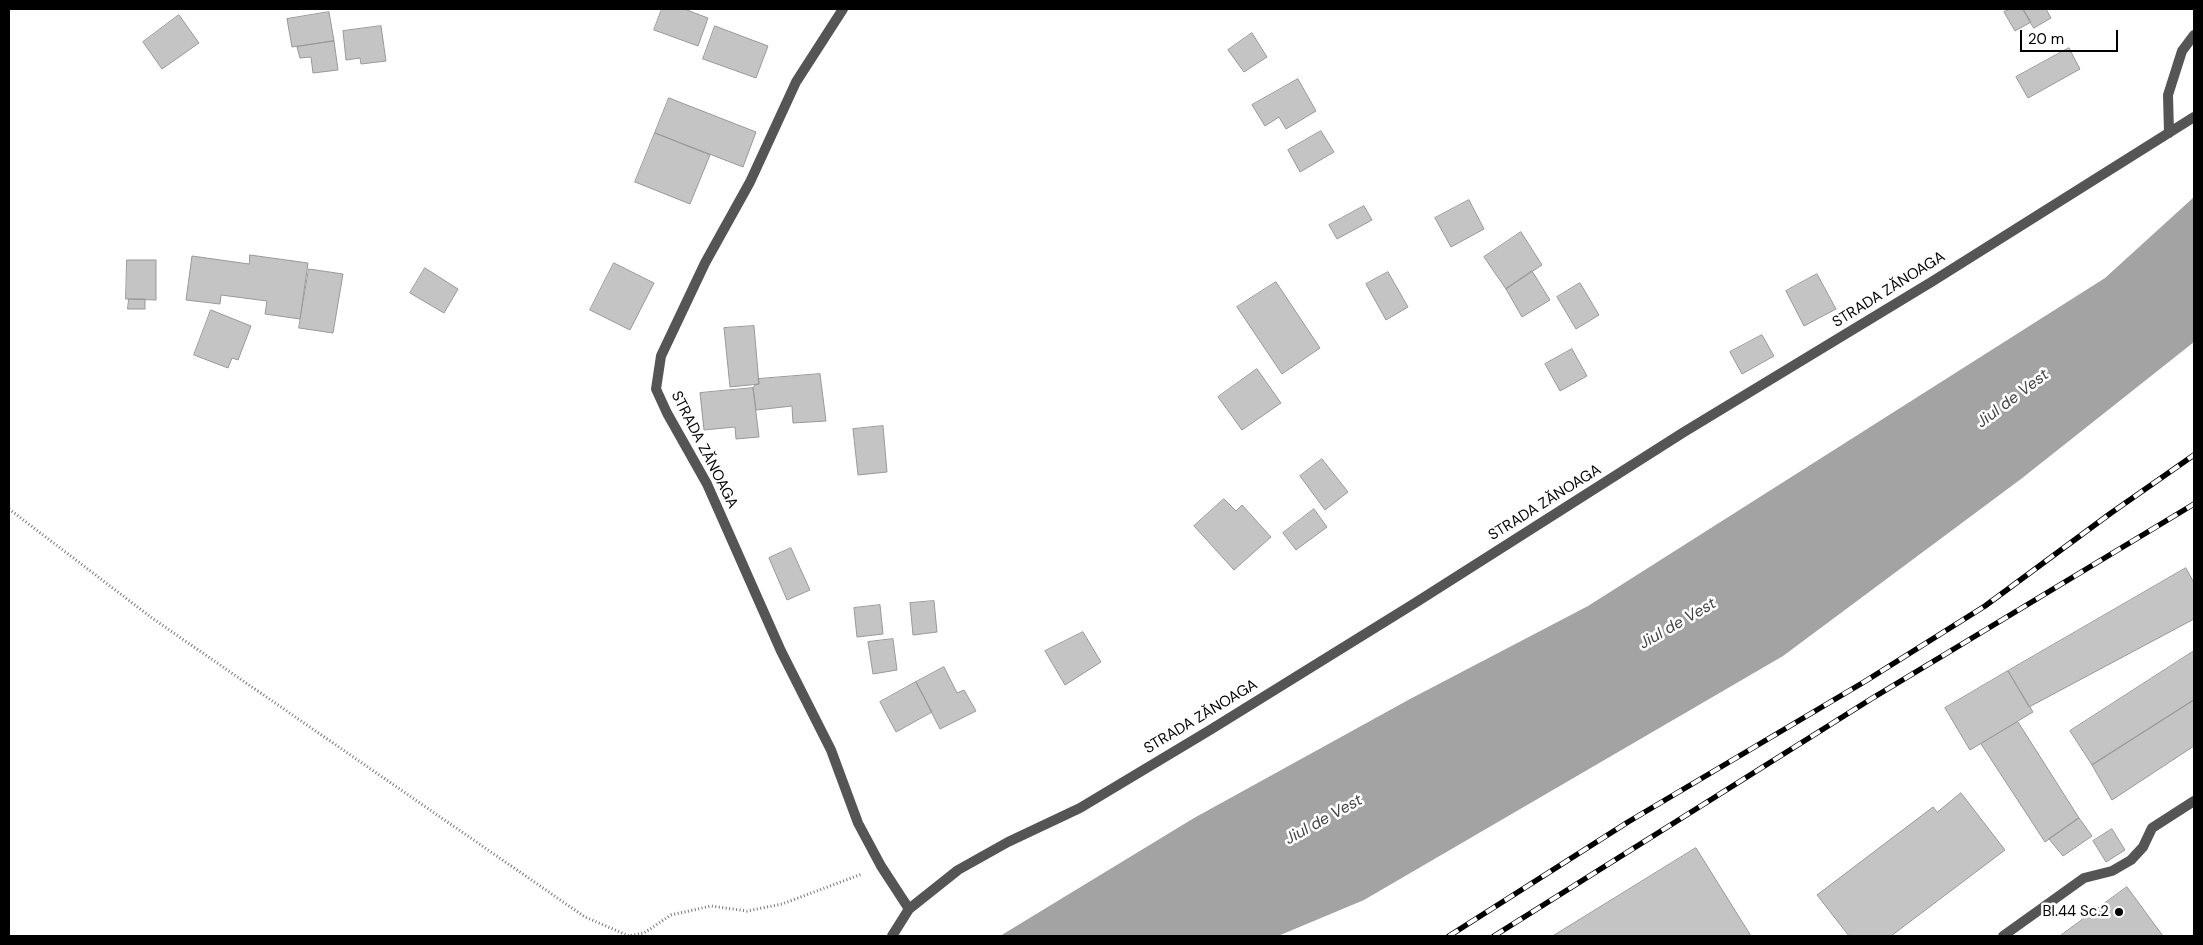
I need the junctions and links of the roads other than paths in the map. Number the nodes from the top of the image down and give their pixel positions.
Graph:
1 (843, 9) edge
2 (2194, 35) edge
3 (2194, 117) edge
4 (2169, 133) junction
5 (2194, 801) edge
6 (910, 909) junction
7 (892, 936) edge
8 (2003, 936) edge

1 - 6 street, STRADA ZĂNOAGA
2 - 4 street
3 - 4 street, STRADA ZĂNOAGA
4 - 6 street, STRADA ZĂNOAGA
5 - 8 street
6 - 7 street, STRADA ZĂNOAGA

